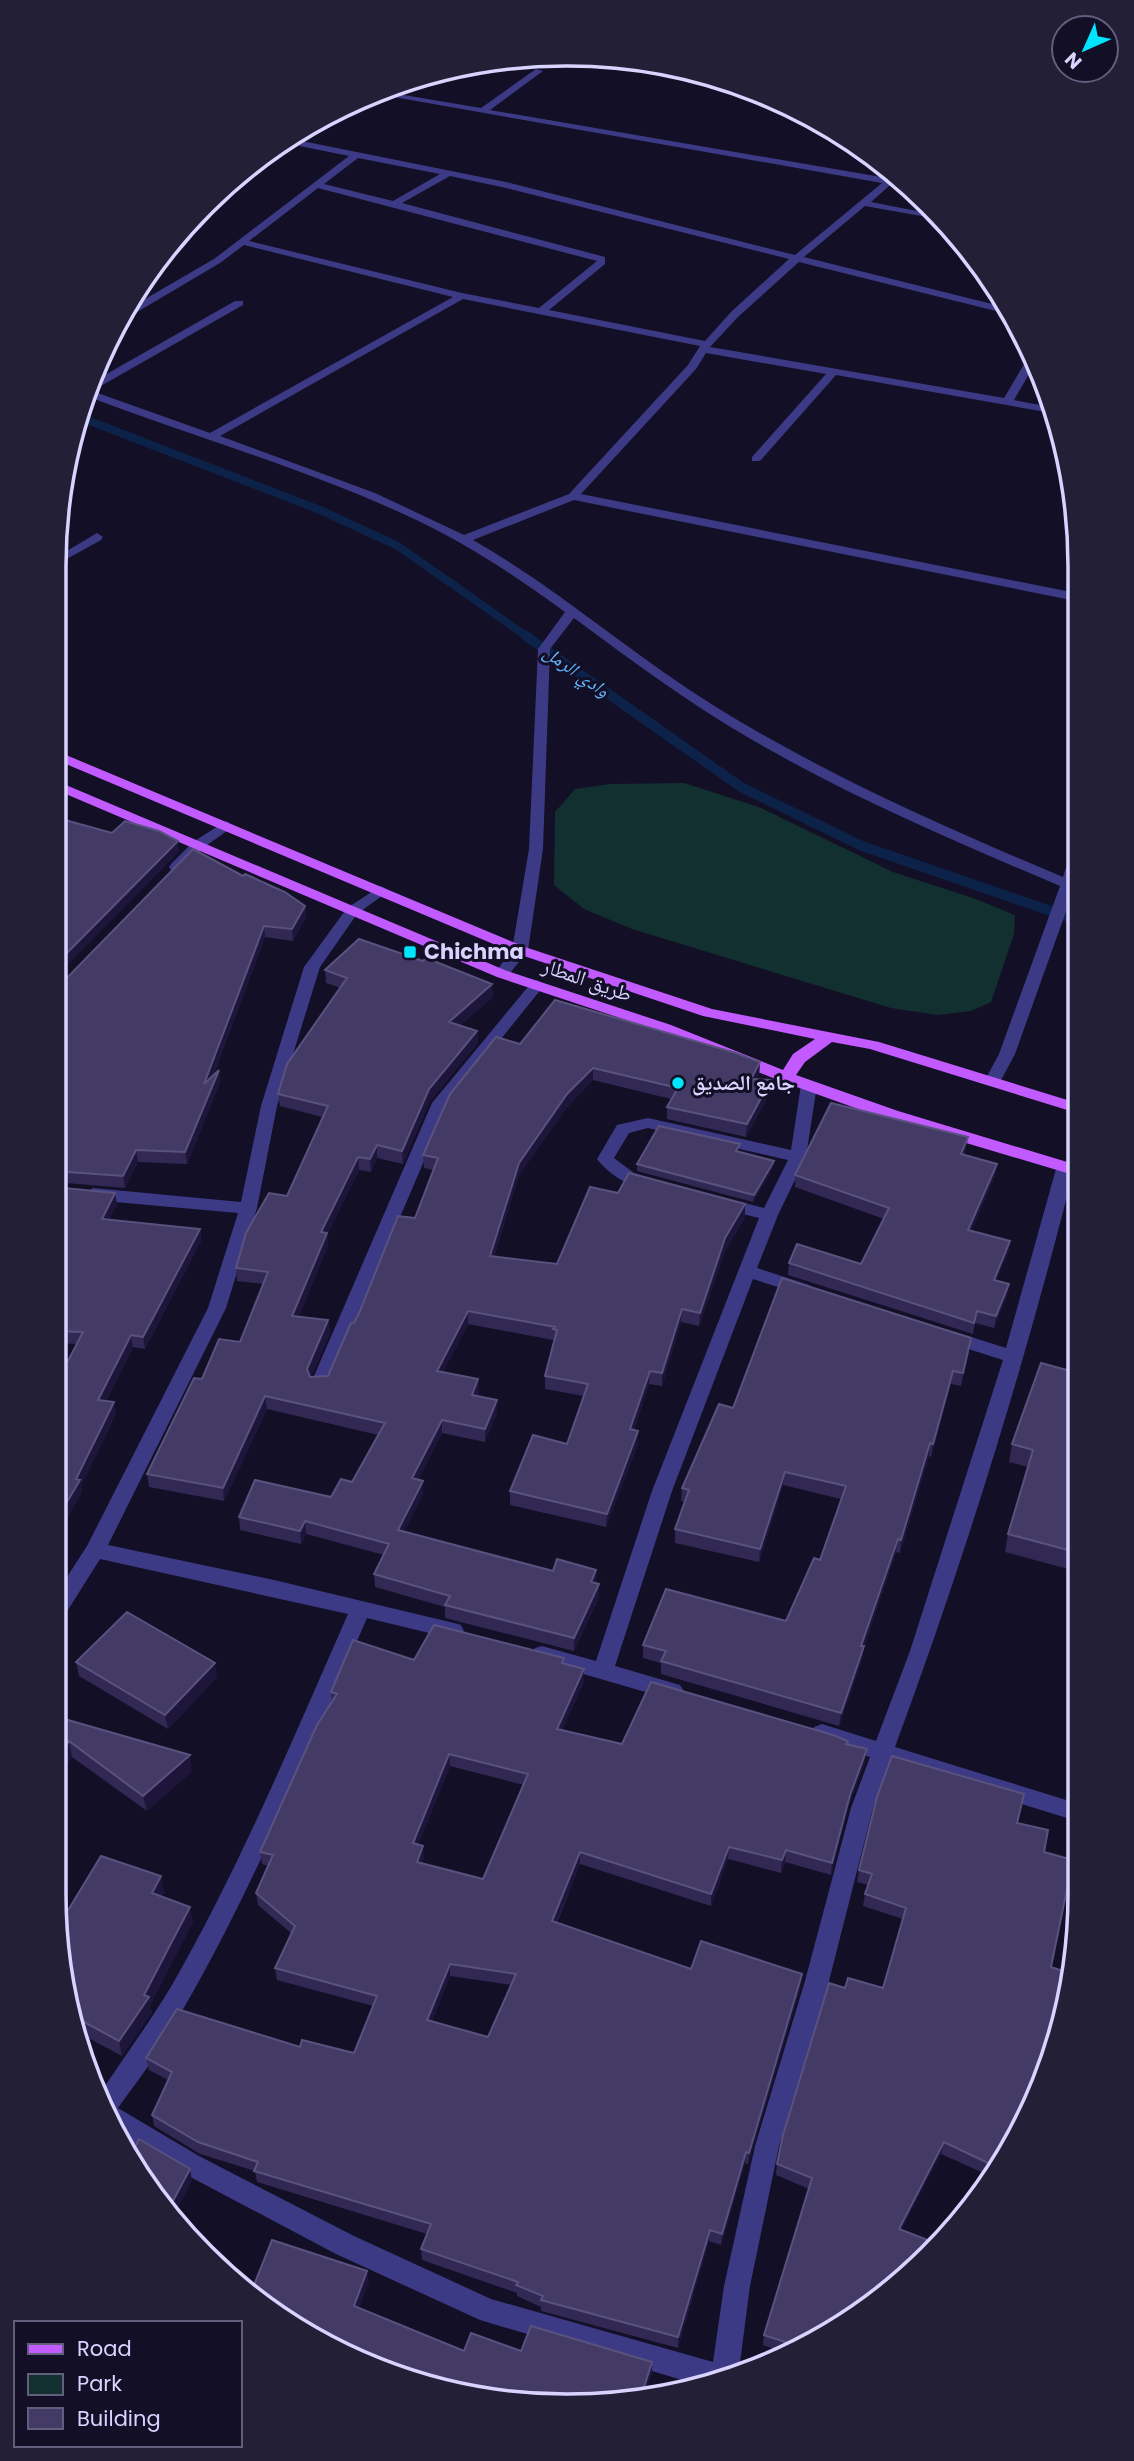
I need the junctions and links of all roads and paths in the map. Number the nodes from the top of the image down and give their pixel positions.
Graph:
1 (539, 71) dead end
2 (398, 96) edge
3 (484, 110) junction
4 (301, 144) edge
5 (356, 155) junction
6 (448, 174) junction
7 (880, 177) edge
8 (887, 183) edge
9 (317, 185) junction
10 (862, 203) junction
11 (394, 204) junction
12 (922, 214) edge
13 (242, 242) junction
14 (794, 258) junction
15 (462, 296) junction
16 (239, 303) dead end
17 (141, 305) edge
18 (995, 308) edge
19 (540, 312) junction
20 (704, 347) junction
21 (1026, 369) edge
22 (832, 373) junction
23 (102, 382) edge
24 (97, 395) edge
25 (1007, 402) junction
26 (1042, 408) edge
27 (209, 438) junction
28 (757, 459) dead end
29 (573, 496) junction
30 (97, 537) dead end
31 (464, 540) junction
32 (67, 556) edge
33 (1068, 595) edge
34 (573, 610) junction
35 (66, 759) edge
36 (66, 789) edge
37 (226, 825) junction
38 (198, 845) junction
39 (162, 882) edge
40 (1068, 884) edge
41 (381, 890) junction
42 (1068, 899) edge
43 (352, 911) junction
44 (520, 950) junction
45 (502, 974) junction
46 (537, 985) junction
47 (831, 1035) junction
48 (786, 1077) junction
49 (993, 1080) junction
50 (809, 1085) junction
51 (1068, 1105) edge
52 (797, 1157) junction
53 (1068, 1169) edge
54 (1068, 1180) edge
55 (662, 1187) edge
56 (82, 1193) edge
57 (709, 1200) edge
58 (248, 1209) junction
59 (769, 1215) junction
60 (748, 1271) junction
61 (814, 1293) edge
62 (933, 1331) edge
63 (1013, 1357) junction
64 (320, 1383) edge
65 (96, 1550) junction
66 (66, 1596) edge
67 (361, 1608) junction
68 (470, 1635) edge
69 (523, 1649) edge
70 (603, 1671) junction
71 (696, 1697) edge
72 (803, 1728) edge
73 (883, 1750) junction
74 (1068, 1809) edge
75 (110, 2098) edge
76 (123, 2125) edge
77 (726, 2369) edge
78 (708, 2374) edge

1 - 3 street
2 - 3 street
3 - 7 street
4 - 5 street
5 - 6 street
5 - 9 street
6 - 11 street
6 - 14 street
8 - 10 street
9 - 11 street
9 - 13 street
10 - 12 street
10 - 14 street
11 - 19 street
13 - 15 street
13 - 17 street
14 - 18 street
14 - 20 street
15 - 19 street
15 - 27 street
16 - 23 street
19 - 20 street
20 - 22 street
20 - 29 street
21 - 25 street
22 - 25 street
22 - 28 street
24 - 27 street
25 - 26 street
27 - 31 street
29 - 31 street
29 - 33 street
30 - 32 street
31 - 34 street
34 - 40 street
34 - 44 street
35 - 37 main road, طريق المطار
36 - 38 main road, طريق المطار
37 - 38 street
37 - 41 main road, طريق المطار
38 - 39 street
38 - 43 main road, طريق المطار
41 - 43 street
41 - 44 main road, طريق المطار
42 - 49 street
43 - 45 main road, طريق المطار
43 - 58 street
44 - 45 street
44 - 47 main road, طريق المطار
45 - 46 main road, طريق المطار
46 - 48 main road, طريق المطار
46 - 64 street
47 - 48 main road
47 - 49 main road, طريق المطار
48 - 50 main road, طريق المطار
49 - 51 main road, طريق المطار
50 - 52 street
50 - 53 main road, طريق المطار
52 - 55 street
52 - 59 street
54 - 63 street
56 - 58 street
57 - 59 street
58 - 65 street
59 - 60 street
60 - 61 street
60 - 70 street
62 - 63 street
63 - 73 street
65 - 66 street
65 - 67 street
67 - 68 street
67 - 75 street
69 - 70 street
70 - 71 street
72 - 73 street
73 - 74 street
73 - 77 street
76 - 78 street

